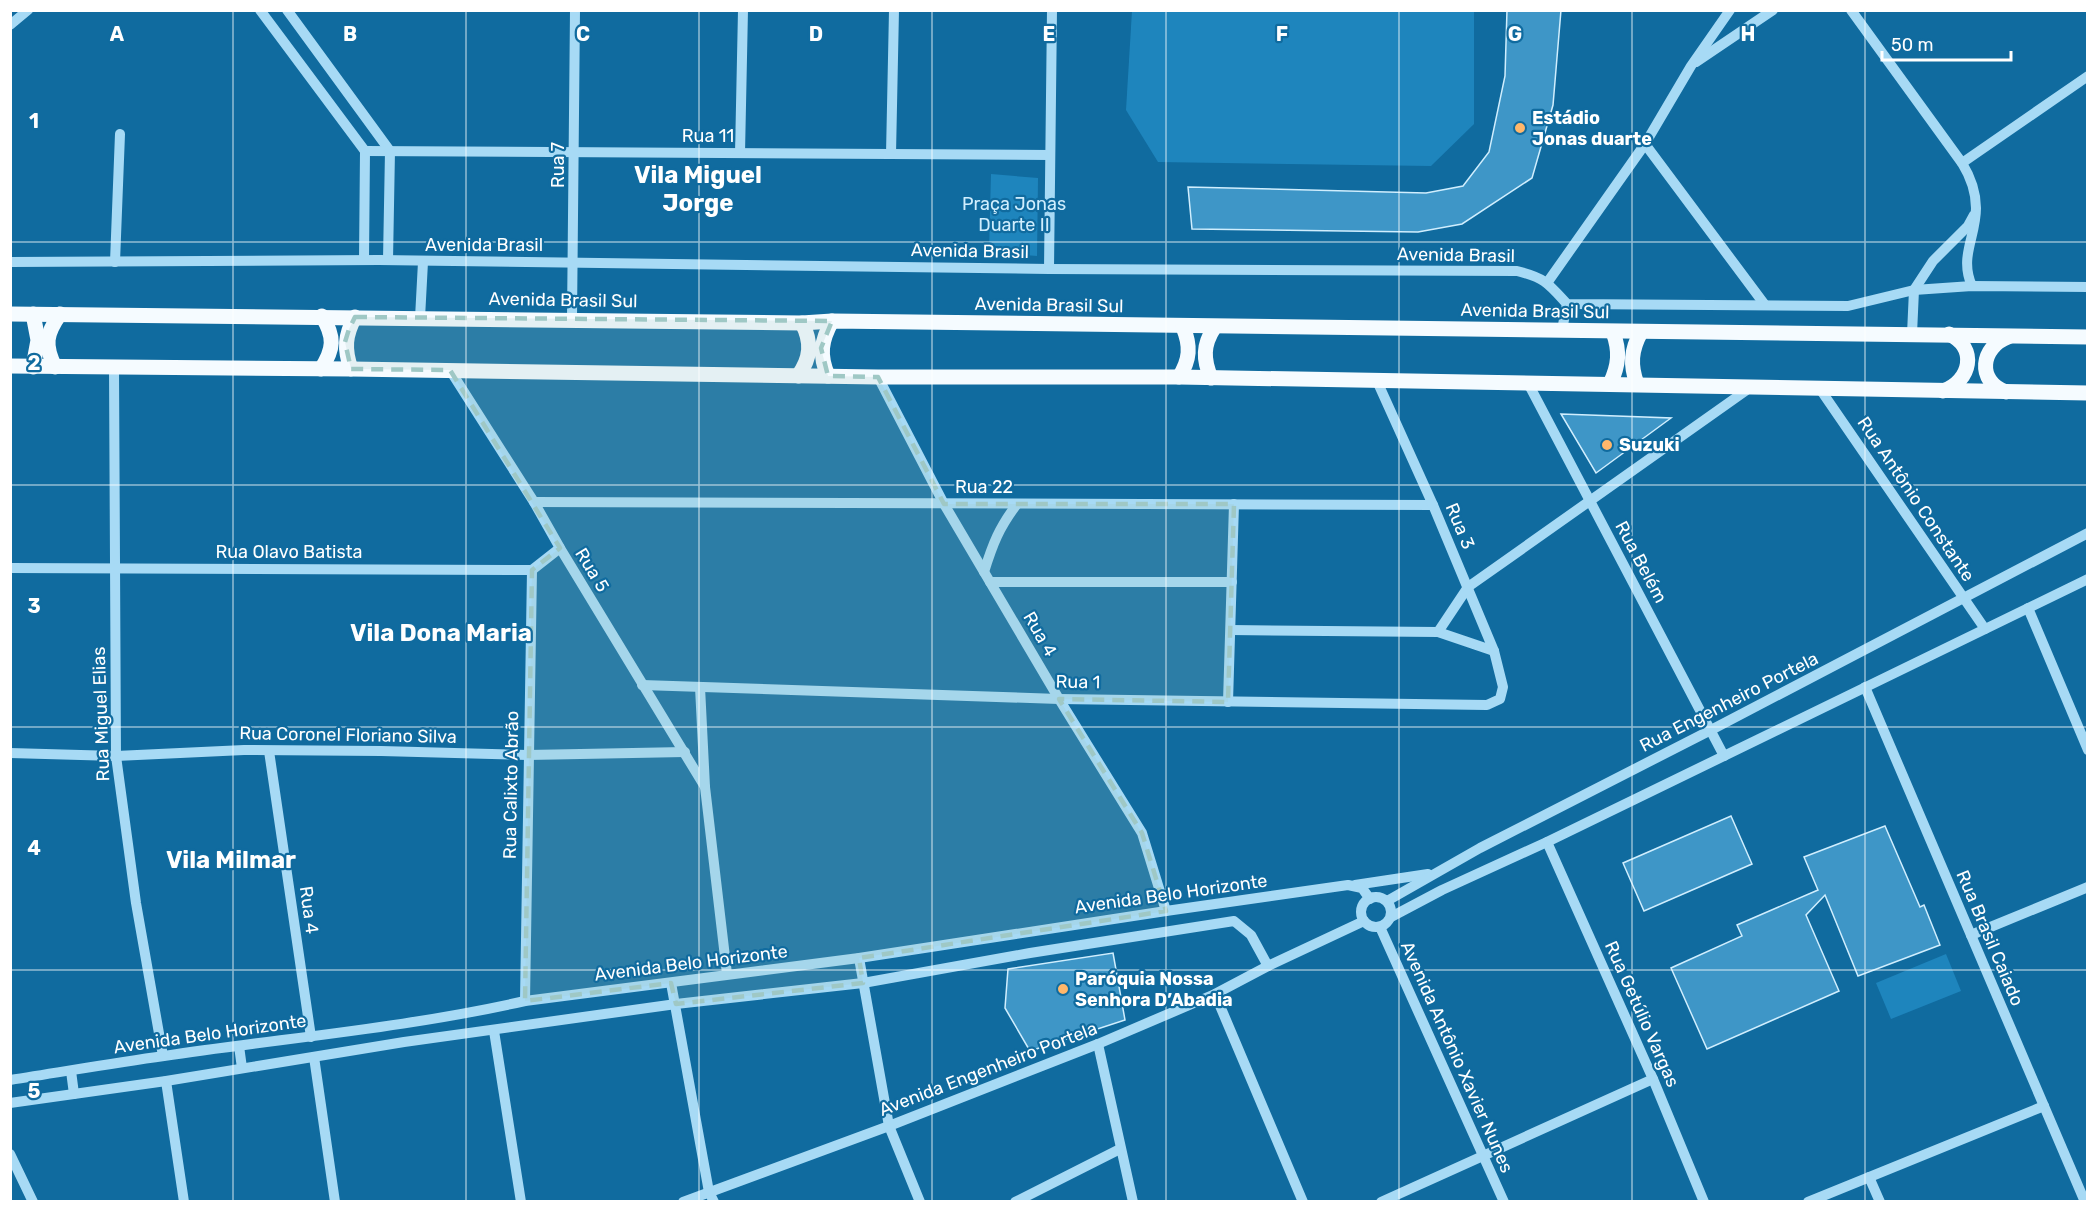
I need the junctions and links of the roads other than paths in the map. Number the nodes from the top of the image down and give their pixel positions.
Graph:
1 (28, 10) edge
2 (260, 10) edge
3 (287, 10) edge
4 (575, 10) edge
5 (743, 10) edge
6 (894, 10) edge
7 (1052, 10) edge
8 (1730, 10) edge
9 (1773, 10) edge
10 (1851, 10) edge
11 (10, 25) edge
12 (1691, 66) junction
13 (2088, 76) edge
14 (120, 134) dead end
15 (1645, 144) junction
16 (365, 151) junction
17 (390, 151) junction
18 (574, 152) junction
19 (740, 153) junction
20 (891, 154) junction
21 (1050, 154) junction
22 (1962, 163) junction
23 (1976, 209) junction
24 (364, 260) junction
25 (388, 260) junction
26 (10, 262) edge
27 (115, 262) junction
28 (423, 262) junction
29 (573, 262) junction
30 (1049, 269) junction
31 (1547, 283) junction
32 (1972, 286) junction
33 (2088, 287) edge
34 (1914, 290) junction
35 (1567, 304) junction
36 (1765, 306) junction
37 (10, 314) edge
38 (33, 314) junction
39 (60, 314) junction
40 (322, 316) junction
41 (355, 317) junction
42 (420, 318) junction
43 (572, 319) junction
44 (832, 321) junction
45 (802, 323) junction
46 (1183, 327) junction
47 (1214, 328) junction
48 (1562, 330) junction
49 (1613, 332) junction
50 (1641, 332) junction
51 (1912, 334) junction
52 (1949, 334) junction
53 (2008, 337) junction
54 (2088, 337) edge
55 (10, 366) edge
56 (33, 366) junction
57 (55, 367) junction
58 (114, 368) junction
59 (321, 369) junction
60 (351, 369) junction
61 (450, 370) junction
62 (798, 376) junction
63 (828, 376) junction
64 (878, 377) junction
65 (1179, 377) junction
66 (1211, 378) junction
67 (1377, 381) junction
68 (1528, 383) junction
69 (1610, 384) junction
70 (1637, 384) junction
71 (1751, 387) junction
72 (1820, 389) junction
73 (1943, 391) junction
74 (2007, 392) junction
75 (2088, 393) edge
76 (1590, 501) junction
77 (534, 502) junction
78 (944, 504) junction
79 (1017, 504) junction
80 (1234, 504) junction
81 (1433, 505) junction
82 (2088, 533) edge
83 (560, 548) junction
84 (10, 568) edge
85 (114, 568) junction
86 (532, 570) junction
87 (984, 572) junction
88 (2088, 579) edge
89 (990, 582) junction
90 (1232, 582) junction
91 (1468, 587) junction
92 (1964, 598) junction
93 (2028, 608) junction
94 (1985, 629) junction
95 (1230, 630) junction
96 (1438, 632) junction
97 (1494, 651) junction
98 (642, 685) junction
99 (700, 687) junction
100 (1503, 687) joint
101 (1865, 687) junction
102 (1059, 699) junction
103 (1228, 702) junction
104 (1711, 730) junction
105 (2088, 750) edge
106 (269, 751) junction
107 (685, 752) junction
108 (10, 753) edge
109 (528, 755) junction
110 (116, 756) junction
111 (1724, 756) junction
112 (705, 787) junction
113 (1547, 842) junction
114 (1434, 873) junction
115 (1355, 885) junction
116 (2088, 887) edge
117 (1370, 899) junction
118 (1387, 901) junction
119 (1166, 911) junction
120 (1391, 917) junction
121 (1364, 921) junction
122 (1380, 927) junction
123 (1971, 935) junction
124 (859, 958) junction
125 (1268, 966) junction
126 (727, 974) junction
127 (671, 983) junction
128 (863, 983) junction
129 (1215, 994) junction
130 (525, 1000) junction
131 (676, 1005) junction
132 (400, 1023) junction
133 (494, 1031) junction
134 (311, 1037) junction
135 (404, 1042) junction
136 (1098, 1044) junction
137 (239, 1046) junction
138 (163, 1056) junction
139 (314, 1057) junction
140 (242, 1068) junction
141 (71, 1071) junction
142 (1653, 1079) junction
143 (10, 1080) edge
144 (166, 1081) junction
145 (74, 1094) junction
146 (10, 1103) edge
147 (2044, 1106) junction
148 (889, 1126) junction
149 (1120, 1149) junction
150 (10, 1154) edge
151 (1483, 1154) junction
152 (1869, 1177) junction
153 (711, 1197) edge
154 (33, 1202) edge
155 (184, 1202) edge
156 (335, 1202) edge
157 (521, 1202) edge
158 (683, 1202) edge
159 (920, 1202) edge
160 (1016, 1202) edge
161 (1133, 1202) edge
162 (1303, 1202) edge
163 (1381, 1202) edge
164 (1504, 1202) edge
165 (1704, 1202) edge
166 (1808, 1202) edge
167 (1880, 1202) edge
168 (2085, 1202) edge

1 - 11 street
2 - 16 street
3 - 17 street
4 - 18 street, Rua 7
5 - 19 street
6 - 20 street
7 - 21 street
8 - 12 street
9 - 12 street
10 - 22 street
12 - 15 street
13 - 22 street
14 - 27 street
15 - 31 street
15 - 36 street
16 - 17 street, Rua 11
16 - 24 street
17 - 18 street, Rua 11
17 - 25 street
18 - 19 street, Rua 11
18 - 29 street, Rua 7
19 - 20 street, Rua 11
20 - 21 street, Rua 11
21 - 30 street
22 - 23 street
23 - 32 street
23 - 34 street
24 - 25 street, Avenida Brasil
24 - 27 street, Avenida Brasil
25 - 28 street, Avenida Brasil
26 - 27 street, Avenida Brasil
28 - 29 street, Avenida Brasil
28 - 42 street
29 - 30 street, Avenida Brasil
29 - 43 street, Rua 7
30 - 31 street, Avenida Brasil
31 - 35 street, Avenida Brasil
32 - 33 street
32 - 34 street
34 - 36 street
34 - 51 street
35 - 36 street
35 - 48 street
37 - 38 main road, Avenida Brasil Sul
38 - 39 main road, Avenida Brasil Sul
38 - 56 main road
39 - 40 main road, Avenida Brasil Sul
39 - 57 main road
40 - 41 main road, Avenida Brasil Sul
40 - 59 main road
41 - 42 main road, Avenida Brasil Sul
41 - 60 main road
42 - 43 main road, Avenida Brasil Sul
43 - 45 main road, Avenida Brasil Sul
44 - 45 main road, Avenida Brasil Sul
44 - 46 main road, Avenida Brasil Sul
44 - 63 main road
45 - 62 main road
46 - 47 main road, Avenida Brasil Sul
46 - 65 main road
47 - 48 main road, Avenida Brasil Sul
47 - 66 main road
48 - 49 main road, Avenida Brasil Sul
49 - 50 main road, Avenida Brasil Sul
49 - 69 main road
50 - 51 main road, Avenida Brasil Sul
50 - 70 main road
51 - 52 main road, Avenida Brasil Sul
52 - 53 main road, Avenida Brasil Sul
52 - 73 main road
53 - 54 main road, Avenida Brasil Sul
53 - 74 main road
55 - 56 main road
56 - 57 main road
57 - 58 main road
58 - 59 main road
58 - 85 street, Rua Miguel Elias
59 - 60 main road
60 - 61 main road
61 - 62 main road
61 - 77 street, Rua 5
62 - 63 main road
63 - 64 main road
64 - 65 main road
64 - 78 street, Rua 4
65 - 66 main road
66 - 67 main road
67 - 68 main road
67 - 81 street, Rua 3
68 - 69 main road
68 - 76 street, Rua Belém
69 - 70 main road
70 - 71 main road
71 - 72 main road
71 - 76 street
72 - 73 main road
72 - 92 street, Rua Antônio Constante
73 - 74 main road
74 - 75 main road
76 - 91 street
76 - 104 street, Rua Belém
77 - 78 street, Rua 22
77 - 83 street, Rua 5
78 - 79 street, Rua 22
78 - 87 street, Rua 4
79 - 80 street, Rua 22
79 - 87 street
80 - 81 street, Rua 22
80 - 90 street
81 - 91 street, Rua 3
82 - 92 street, Rua Engenheiro Portela
83 - 86 street
83 - 98 street, Rua 5
84 - 85 street, Rua Olavo Batista
85 - 86 street, Rua Olavo Batista
85 - 110 street, Rua Miguel Elias
86 - 109 street, Rua Calixto Abrão
87 - 89 street, Rua 4
88 - 93 street
89 - 90 street
89 - 102 street, Rua 4
90 - 95 street
91 - 96 street
91 - 97 street, Rua 3
92 - 94 street, Rua Antônio Constante
92 - 104 street, Rua Engenheiro Portela
93 - 94 street
93 - 105 street
94 - 101 street
95 - 96 street
95 - 103 street
96 - 97 street
97 - 100 street, Rua 3
98 - 99 street, Rua 1
98 - 107 street, Rua 5
99 - 102 street, Rua 1
99 - 112 street, Rua 5
100 - 103 street, Rua 1
101 - 111 street
101 - 123 street, Rua Brasil Caiado
102 - 103 street, Rua 1
102 - 119 street, Rua 4
104 - 111 street, Rua Belém
104 - 114 street, Rua Engenheiro Portela
106 - 109 street, Rua Coronel Floriano Silva
106 - 110 street, Rua Coronel Floriano Silva
106 - 134 street, Rua 4
107 - 109 street, Rua Coronel Floriano Silva
107 - 112 street, Rua 5
108 - 110 street, Rua Coronel Floriano Silva
109 - 130 street, Rua Calixto Abrão
110 - 138 street, Rua Miguel Elias
111 - 113 street
112 - 126 street, Rua 5
113 - 120 street
113 - 142 street, Rua Getúlio Vargas
114 - 115 street, Avenida Belo Horizonte
114 - 118 street, Rua Engenheiro Portela
115 - 117 street
115 - 119 street, Avenida Belo Horizonte
116 - 123 street
117 - 118 street
117 - 121 street
118 - 120 street
119 - 124 street, Avenida Belo Horizonte
120 - 122 street
121 - 122 street
121 - 125 street, Avenida Engenheiro Portela
122 - 151 street, Avenida Antônio Xavier Nunes
123 - 147 street, Rua Brasil Caiado
124 - 126 street, Avenida Belo Horizonte
124 - 128 street
125 - 128 street, Avenida Belo Horizonte
125 - 129 street, Avenida Engenheiro Portela
126 - 127 street, Avenida Belo Horizonte
127 - 130 street, Avenida Belo Horizonte
127 - 131 street
128 - 131 street, Avenida Belo Horizonte
128 - 148 street
129 - 136 street, Avenida Engenheiro Portela
129 - 162 street
130 - 132 street, Avenida Belo Horizonte
131 - 133 street, Avenida Belo Horizonte
131 - 153 street
132 - 134 street, Avenida Belo Horizonte
132 - 135 street
133 - 135 street, Avenida Belo Horizonte
133 - 157 street
134 - 137 street, Avenida Belo Horizonte
135 - 139 street, Avenida Belo Horizonte
136 - 148 street, Avenida Engenheiro Portela
136 - 149 street
137 - 138 street, Avenida Belo Horizonte
137 - 140 street
138 - 141 street, Avenida Belo Horizonte
139 - 140 street, Avenida Belo Horizonte
139 - 156 street
140 - 144 street, Avenida Belo Horizonte
141 - 143 street, Avenida Belo Horizonte
141 - 145 street
142 - 151 street
142 - 165 street, Rua Getúlio Vargas
144 - 145 street, Avenida Belo Horizonte
144 - 155 street
145 - 146 street, Avenida Belo Horizonte
147 - 152 street
147 - 168 street, Rua Brasil Caiado
148 - 153 street, Avenida Engenheiro Portela
148 - 159 street
149 - 160 street
149 - 161 street
150 - 154 street
151 - 163 street
151 - 164 street, Avenida Antônio Xavier Nunes
152 - 166 street
152 - 167 street
153 - 158 street, Avenida Engenheiro Portela

